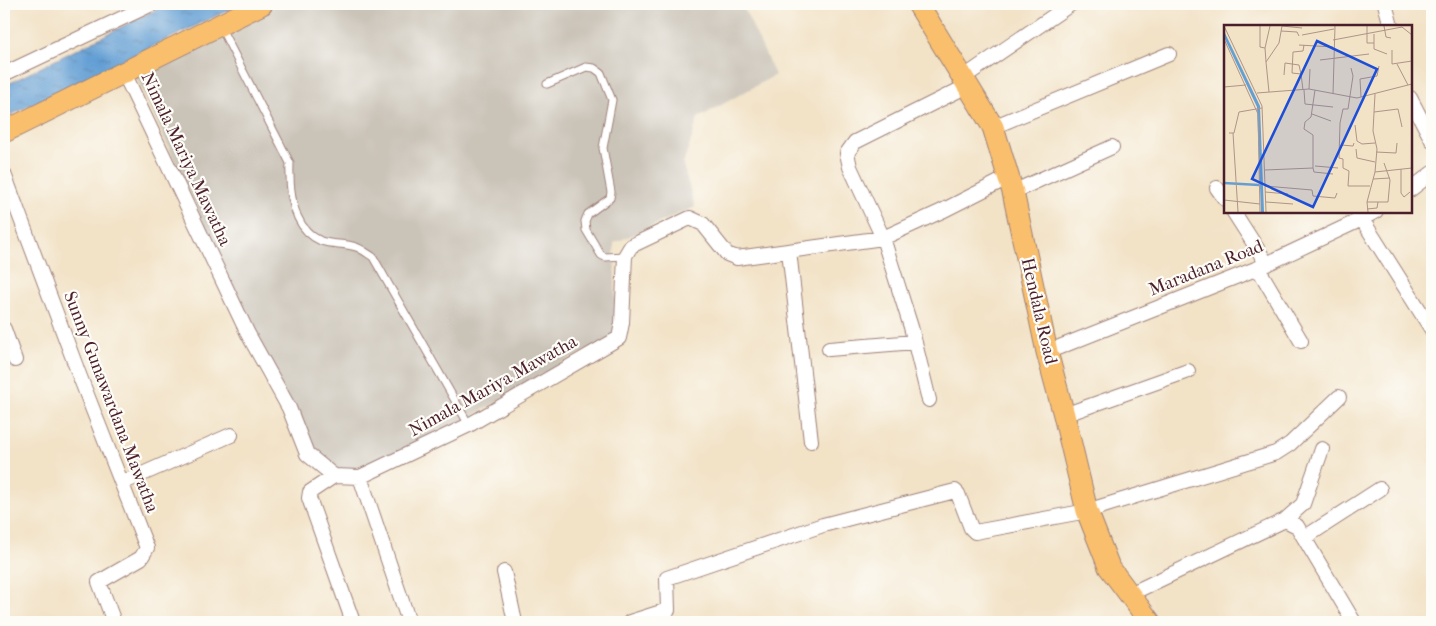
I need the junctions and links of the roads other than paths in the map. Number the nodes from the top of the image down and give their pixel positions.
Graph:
1 (152, 4) edge
2 (262, 4) edge
3 (918, 4) edge
4 (1071, 4) edge
5 (1385, 4) edge
6 (220, 25) junction
7 (1391, 25) edge
8 (1169, 54) dead end
9 (124, 73) junction
10 (4, 74) edge
11 (966, 81) junction
12 (547, 84) dead end
13 (1411, 100) edge
14 (993, 127) junction
15 (4, 132) edge
16 (1432, 140) edge
17 (1112, 147) dead end
18 (1432, 173) edge
19 (4, 174) edge
20 (1011, 184) junction
21 (1411, 189) edge
22 (1234, 212) edge
23 (1360, 215) edge
24 (883, 238) junction
25 (789, 251) junction
26 (625, 256) junction
27 (1263, 266) junction
28 (4, 329) edge
29 (1432, 330) edge
30 (1301, 341) dead end
31 (915, 342) junction
32 (829, 349) dead end
33 (1047, 352) junction
34 (15, 360) dead end
35 (1188, 371) dead end
36 (1339, 398) dead end
37 (930, 400) dead end
38 (1064, 415) junction
39 (469, 425) junction
40 (231, 436) dead end
41 (811, 441) dead end
42 (1322, 449) dead end
43 (334, 476) junction
44 (360, 477) junction
45 (122, 483) junction
46 (1380, 489) dead end
47 (1087, 511) junction
48 (1285, 520) junction
49 (1304, 538) junction
50 (504, 572) dead end
51 (1130, 594) junction
52 (114, 622) edge
53 (353, 622) edge
54 (409, 622) edge
55 (515, 622) edge
56 (635, 622) edge
57 (1150, 622) edge
58 (1354, 622) edge

1 - 10 street
2 - 6 main road
3 - 11 main road, Hendala Road
4 - 11 street
5 - 7 street
6 - 9 main road
6 - 39 lane
8 - 14 street
9 - 15 main road
9 - 43 street, Nimala Mariya Mawatha
11 - 14 main road, Hendala Road
11 - 24 street
12 - 26 lane
13 - 16 street
14 - 20 main road, Hendala Road
17 - 20 street
18 - 21 street
19 - 45 street, Sunny Gunawardana Mawatha
20 - 24 street
20 - 33 main road, Hendala Road
22 - 27 street
23 - 27 street, Maradana Road
23 - 29 street
24 - 25 street
24 - 31 street
25 - 26 street
25 - 41 street
26 - 39 street, Nimala Mariya Mawatha
27 - 30 street
27 - 33 street, Maradana Road
28 - 34 street
31 - 32 street
31 - 37 street
33 - 38 main road, Hendala Road
35 - 38 street
36 - 47 street
38 - 47 main road, Hendala Road
39 - 44 street, Nimala Mariya Mawatha
40 - 45 street
42 - 48 street
43 - 44 street, Nimala Mariya Mawatha
43 - 53 street
44 - 54 street
45 - 52 street, Sunny Gunawardana Mawatha
46 - 49 street
47 - 51 main road, Hendala Road
47 - 56 street
48 - 49 street
48 - 51 street
49 - 58 street
50 - 55 street
51 - 57 main road, Hendala Road

